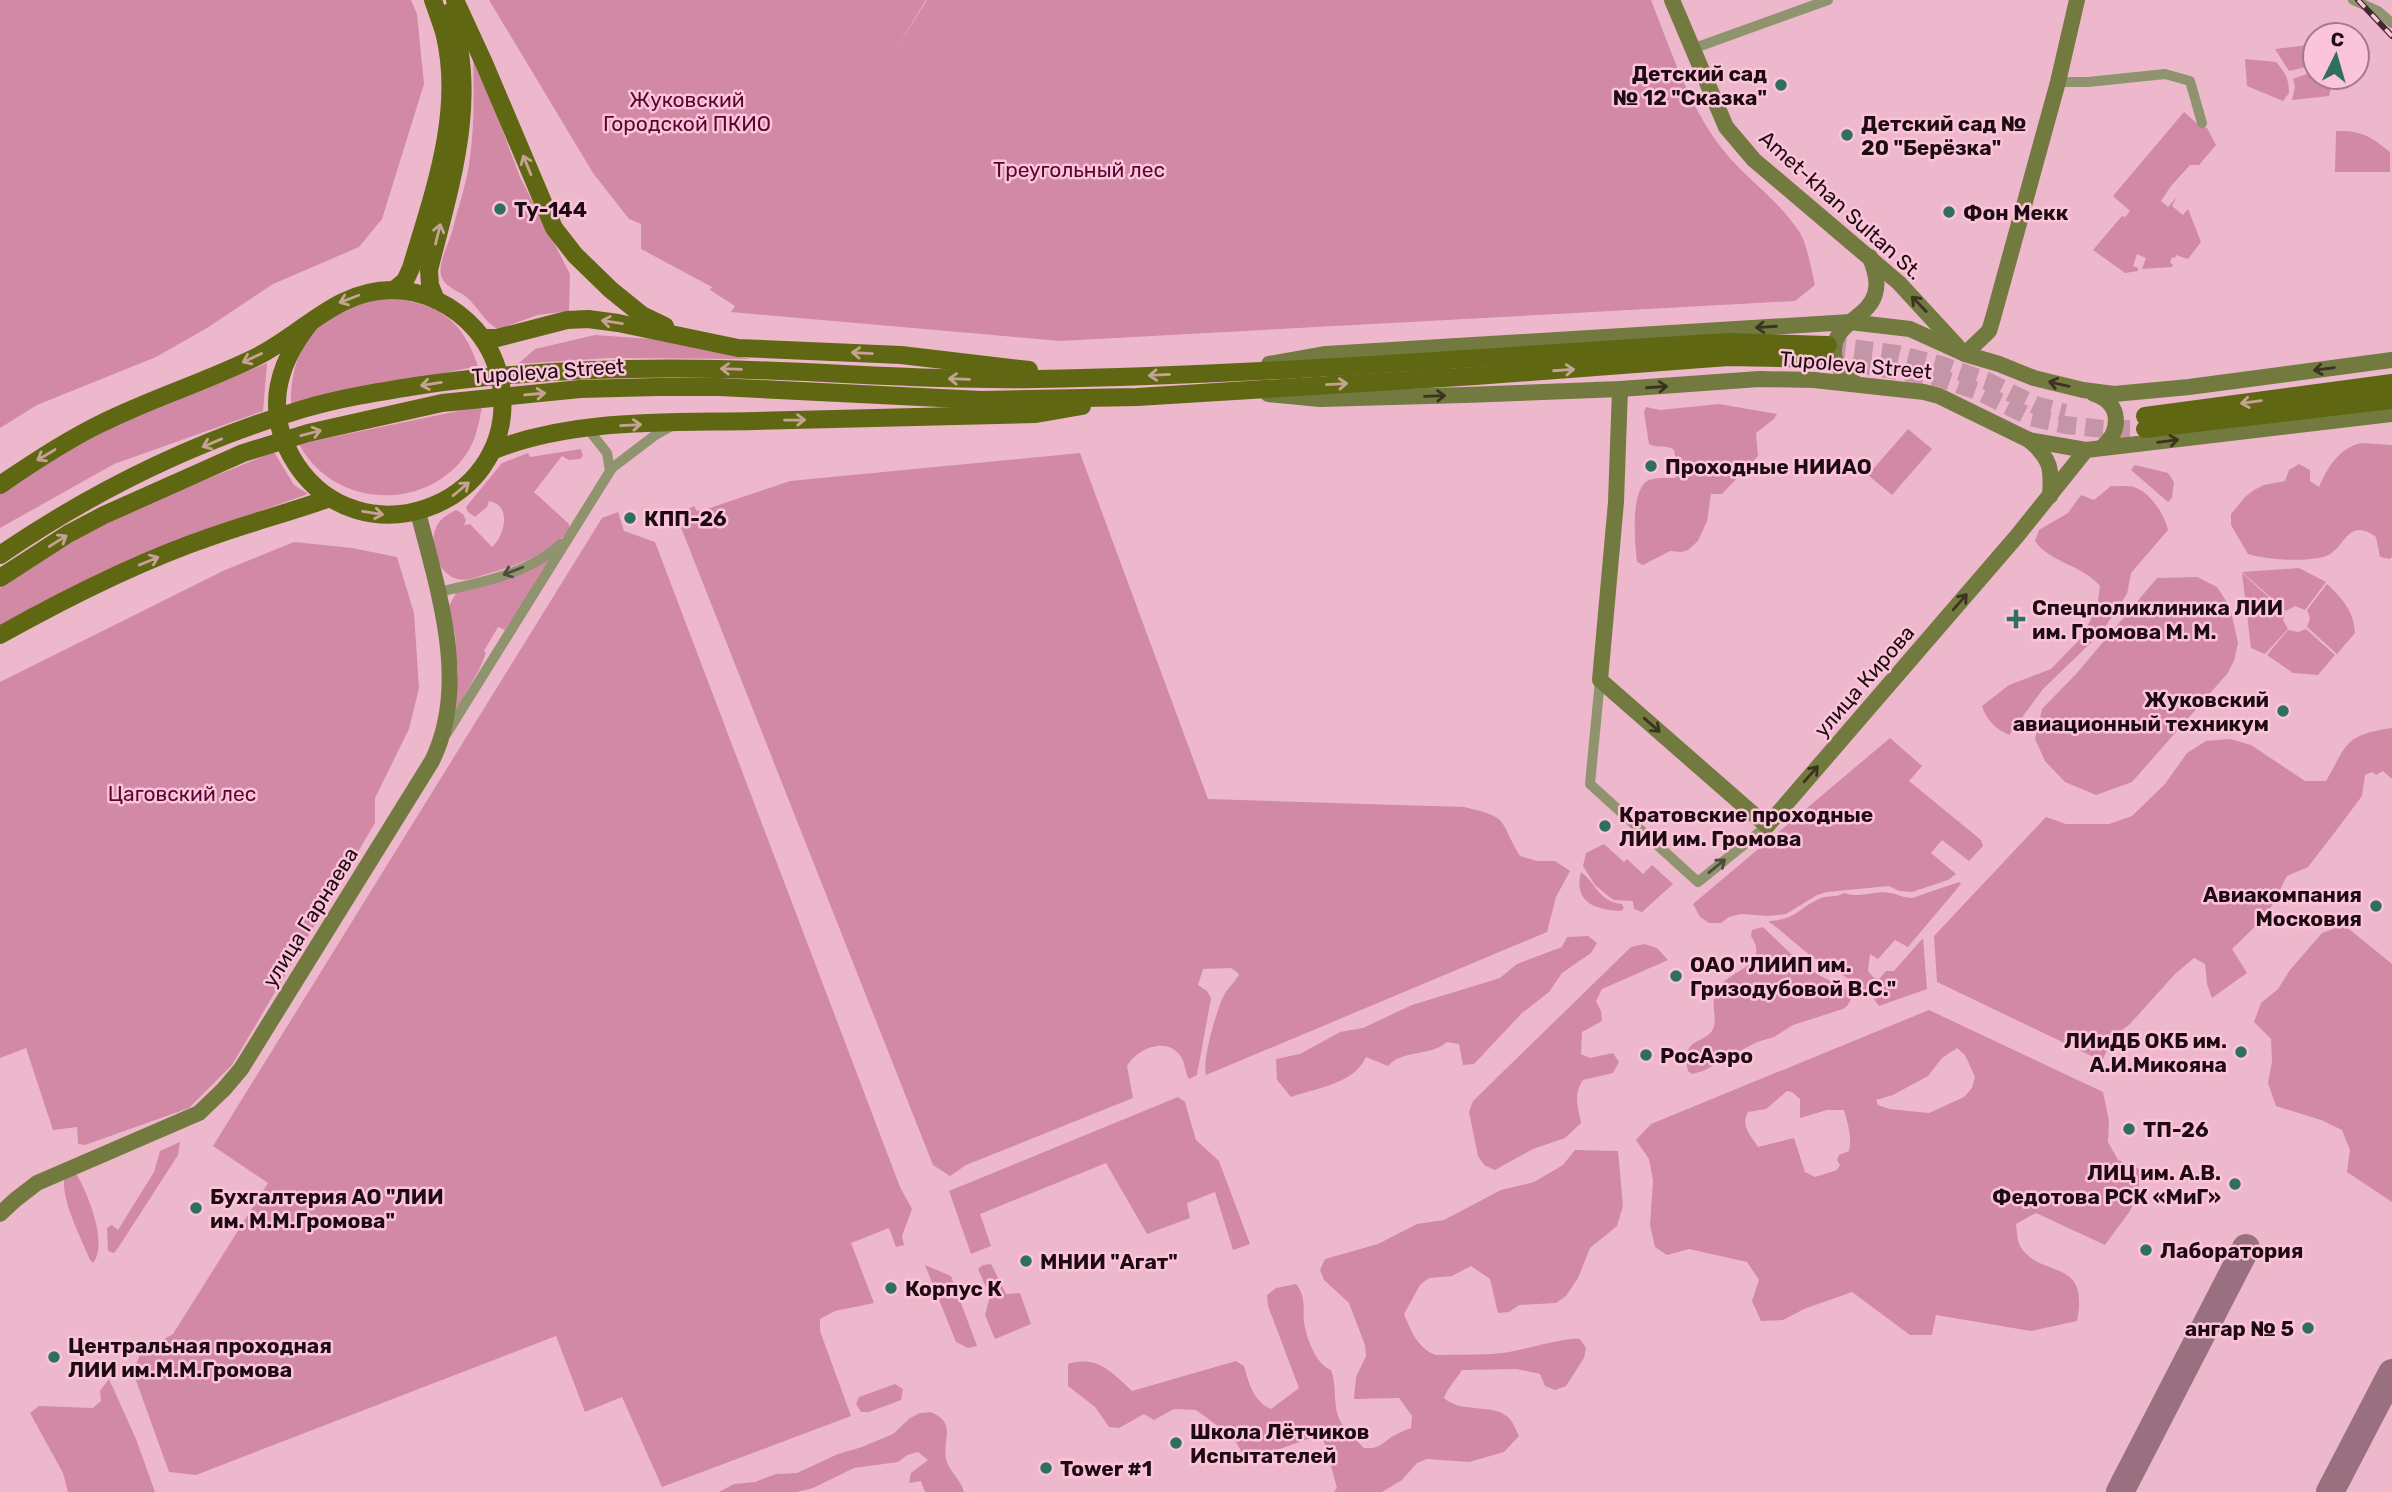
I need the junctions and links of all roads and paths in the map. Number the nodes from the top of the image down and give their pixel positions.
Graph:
1 (433, 0) edge
2 (446, 0) edge
3 (455, 0) edge
4 (1672, 0) edge
5 (1828, 0) edge
6 (2077, 0) edge
7 (2353, 0) edge
8 (2392, 23) edge
9 (1692, 49) junction
10 (2058, 82) junction
11 (2202, 123) dead end
12 (1870, 257) junction
13 (394, 290) junction
14 (436, 300) junction
15 (1850, 322) junction
16 (310, 323) junction
17 (1989, 331) junction
18 (482, 338) junction
19 (703, 342) junction
20 (1827, 352) tunnel mouth
21 (1965, 354) junction
22 (2392, 360) edge
23 (2005, 366) junction
24 (1100, 378) junction
25 (1219, 382) junction
26 (2392, 383) edge
27 (1856, 384) junction
28 (1620, 389) junction
29 (2083, 390) junction
30 (1137, 397) junction
31 (2392, 400) edge
32 (2392, 414) edge
33 (678, 422) junction
34 (588, 429) junction
35 (2029, 440) junction
36 (2093, 449) junction
37 (492, 451) junction
38 (610, 471) junction
39 (0, 485) edge
40 (2050, 496) junction
41 (330, 498) junction
42 (418, 512) junction
43 (571, 535) junction
44 (0, 555) edge
45 (0, 578) edge
46 (438, 592) junction
47 (0, 635) edge
48 (1600, 680) junction
49 (442, 741) junction
50 (1767, 826) junction
51 (0, 1214) edge

1 - 13 main road
14 -> 2 main road
19 -> 3 main road
4 - 9 main road, Amet-khan Sultan St.
5 - 9 street
6 - 10 main road
7 - 8 street
9 - 12 main road, Amet-khan Sultan St.
10 - 11 street
10 - 17 main road
12 - 15 main road
21 -> 12 main road, Amet-khan Sultan St.
13 - 14 main road
13 -> 16 main road
14 - 18 main road
15 - 21 main road, Tupoleva Street
15 -> 25 main road, Tupoleva Street
15 - 27 main road
16 -> 39 main road
16 - 41 main road
17 - 21 main road
17 - 23 main road
19 -> 18 main road
18 - 37 main road
24 -> 19 main road, Tupoleva Street
20 - 25 main road, Tupoleva Street
21 - 23 main road, Tupoleva Street
22 -> 29 main road
29 -> 23 main road, Tupoleva Street
25 -> 24 main road, Tupoleva Street
24 -> 44 main road, Tupoleva Street
25 -> 28 main road, Tupoleva Street
25 - 30 main road, Tupoleva Street
26 -> 31 main road
28 -> 27 main road, Tupoleva Street
27 - 35 main road, Tupoleva Street
28 - 48 main road
29 - 36 main road, улица Кирова
33 -> 30 main road, Tupoleva Street
45 -> 30 main road, Tupoleva Street
36 -> 32 main road, Tupoleva Street
34 -> 33 main road, Tupoleva Street
33 - 38 street
34 - 37 main road, Tupoleva Street
34 - 38 street
35 - 36 main road, Tupoleva Street
35 - 40 main road
36 - 40 main road, улица Кирова
42 -> 37 main road
38 - 43 street
50 -> 40 main road, улица Кирова
41 -> 42 main road
47 -> 41 main road
42 - 46 main road, улица Гарнаева
43 -> 46 street
43 - 49 street
46 - 49 main road, улица Гарнаева
48 -> 50 main road
48 -> 50 street, улица Кирова
49 - 51 main road, улица Гарнаева

